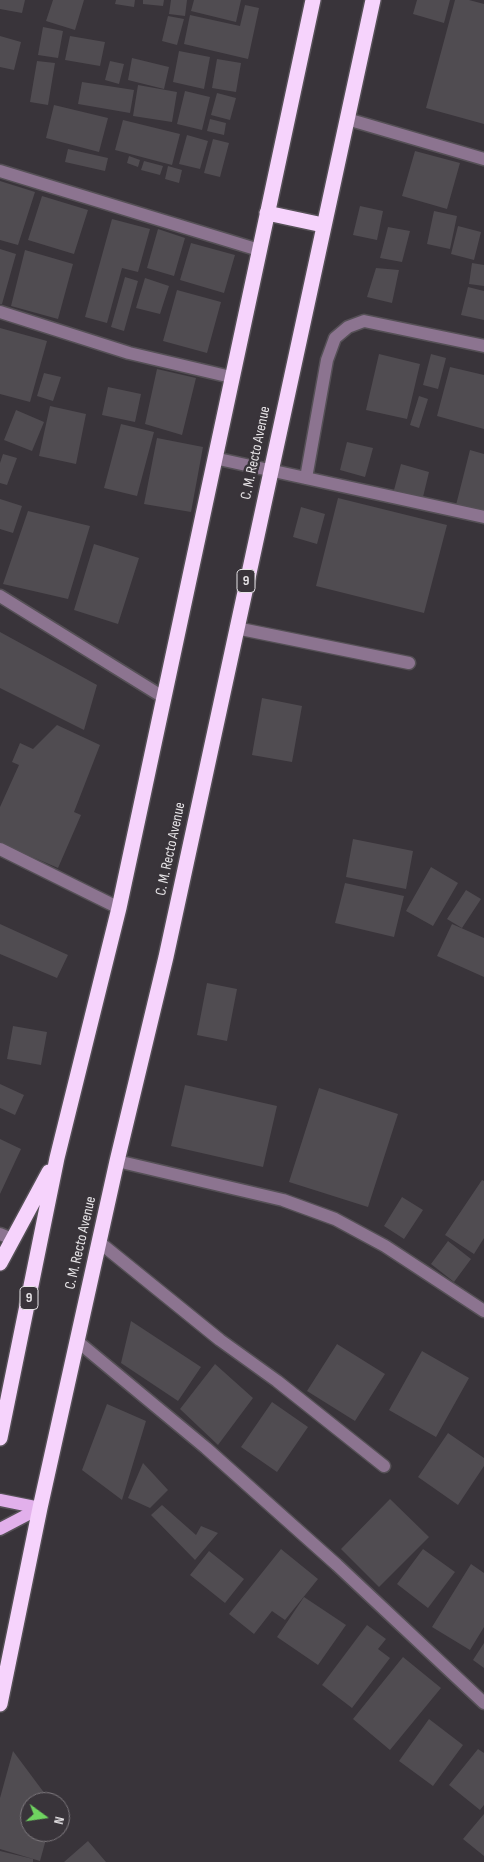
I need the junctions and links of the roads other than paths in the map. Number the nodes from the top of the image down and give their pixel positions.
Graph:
1 (313, 0) edge
2 (373, 0) edge
3 (347, 119) junction
4 (484, 159) edge
5 (0, 171) edge
6 (267, 213) junction
7 (324, 225) junction
8 (258, 250) junction
9 (0, 312) edge
10 (484, 346) edge
11 (231, 377) junction
12 (214, 458) junction
13 (270, 470) junction
14 (306, 478) junction
15 (484, 517) edge
16 (0, 596) edge
17 (236, 628) junction
18 (409, 663) dead end
19 (163, 697) junction
20 (0, 849) edge
21 (119, 908) junction
22 (57, 1158) junction
23 (117, 1161) junction
24 (6, 1237) edge
25 (99, 1242) junction
26 (0, 1263) edge
27 (484, 1311) edge
28 (77, 1341) junction
29 (0, 1438) edge
30 (384, 1466) dead end
31 (0, 1500) edge
32 (40, 1508) junction
33 (0, 1529) edge
34 (484, 1703) edge
35 (0, 1704) edge

1 - 6 highway, 9
2 - 3 highway, C. M. Recto Avenue / 9
3 - 4 street
3 - 7 highway, C. M. Recto Avenue / 9
5 - 8 street
6 - 7 highway
6 - 8 highway, 9
7 - 13 highway, C. M. Recto Avenue / 9
8 - 11 highway, 9
9 - 11 street
10 - 14 street
11 - 12 highway, 9
12 - 13 street
12 - 19 highway, 9
13 - 14 street
13 - 17 highway, C. M. Recto Avenue / 9
14 - 15 street
16 - 19 street
17 - 18 street
17 - 23 highway, C. M. Recto Avenue / 9
19 - 21 highway, 9
20 - 21 street
21 - 22 highway, 9
22 - 24 highway
22 - 29 highway, 9
23 - 25 highway, C. M. Recto Avenue / 9
23 - 27 street
24 - 26 highway
25 - 28 highway, C. M. Recto Avenue / 9
25 - 30 street
28 - 32 highway, C. M. Recto Avenue / 9
28 - 34 street
31 - 32 main road
32 - 33 main road
32 - 35 highway, C. M. Recto Avenue / 9

